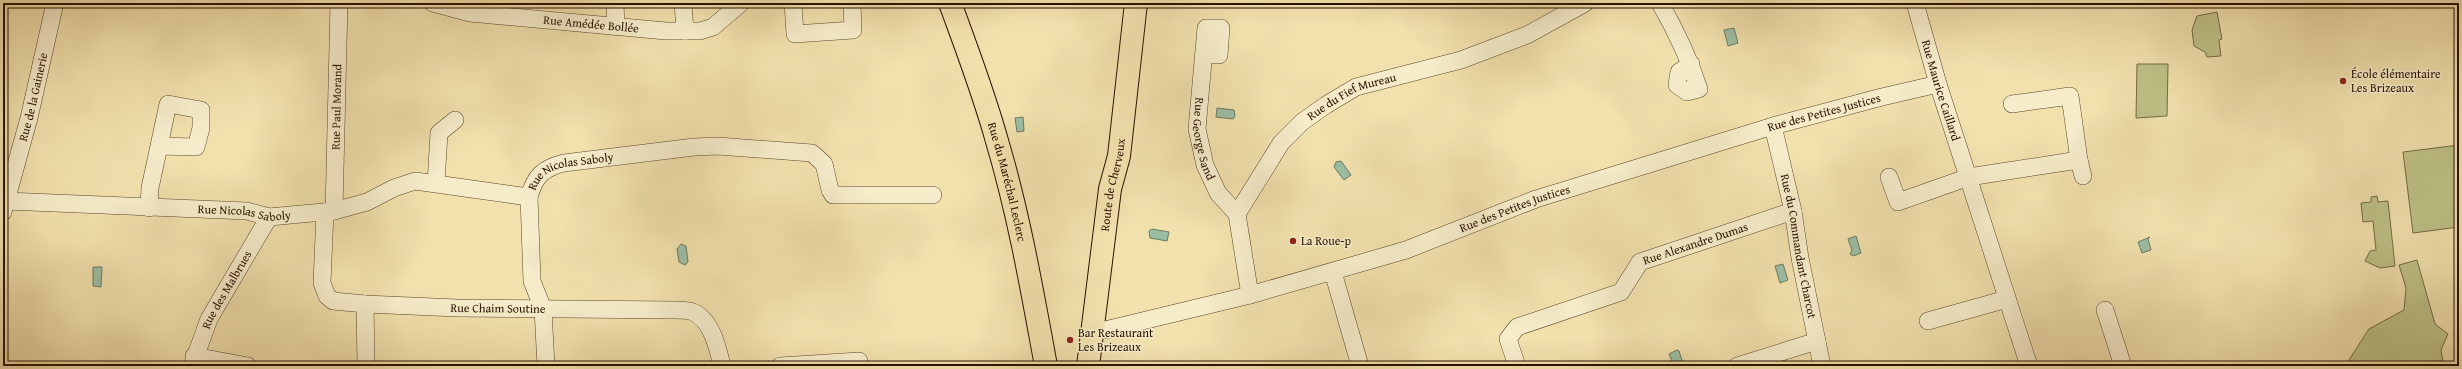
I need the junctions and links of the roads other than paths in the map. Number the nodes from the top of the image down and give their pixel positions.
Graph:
1 (55, 3) edge
2 (338, 3) edge
3 (434, 3) edge
4 (615, 3) edge
5 (683, 3) edge
6 (741, 3) edge
7 (793, 3) edge
8 (852, 3) edge
9 (950, 3) edge
10 (1136, 3) edge
11 (1585, 3) edge
12 (1660, 3) edge
13 (1915, 3) edge
14 (616, 27) junction
15 (685, 31) junction
16 (1204, 54) dead end
17 (1690, 64) dead end
18 (1938, 84) junction
19 (2012, 104) dead end
20 (455, 120) dead end
21 (1773, 126) junction
22 (159, 146) dead end
23 (2079, 160) junction
24 (2083, 176) dead end
25 (1889, 177) dead end
26 (1969, 177) junction
27 (436, 182) junction
28 (933, 195) dead end
29 (529, 197) junction
30 (5, 207) edge
31 (149, 208) junction
32 (1793, 211) junction
33 (330, 212) junction
34 (1237, 214) junction
35 (269, 216) junction
36 (1333, 272) junction
37 (1250, 295) junction
38 (2008, 300) junction
39 (365, 304) junction
40 (543, 309) junction
41 (2105, 310) dead end
42 (1928, 321) dead end
43 (1092, 329) junction
44 (1817, 341) junction
45 (193, 361) edge
46 (248, 366) edge
47 (366, 366) edge
48 (546, 366) edge
49 (722, 366) edge
50 (780, 366) edge
51 (859, 366) edge
52 (1046, 366) edge
53 (1088, 366) edge
54 (1360, 366) edge
55 (1517, 366) edge
56 (1737, 366) edge
57 (1822, 366) edge
58 (2029, 366) edge
59 (2123, 366) edge

1 - 30 street, Rue de la Gainerie
2 - 33 street, Rue Paul Morand
3 - 14 street, Rue Amédée Bollée
4 - 14 street
5 - 15 street
6 - 15 street, Rue Amédée Bollée
7 - 8 street
9 - 52 main road, Rue du Maréchal Leclerc
10 - 43 main road, Route de Cherveux
11 - 34 street, Rue du Fief Mureau
12 - 17 street
13 - 18 street, Rue Maurice Caillard
14 - 15 street, Rue Amédée Bollée
16 - 34 street, Rue George Sand
18 - 21 street, Rue des Petites Justices
18 - 26 street, Rue Maurice Caillard
19 - 23 street
20 - 27 street
21 - 32 street, Rue du Commandant Charcot
21 - 36 street, Rue des Petites Justices
22 - 31 street
23 - 24 street
23 - 26 street
25 - 26 street
26 - 38 street, Rue Maurice Caillard
27 - 29 street, Rue Nicolas Saboly
27 - 33 street, Rue Nicolas Saboly
28 - 29 street, Rue Nicolas Saboly
29 - 40 street
30 - 31 street, Rue Nicolas Saboly
31 - 35 street, Rue Nicolas Saboly
32 - 44 street, Rue du Commandant Charcot
32 - 55 street, Rue Alexandre Dumas
33 - 35 street, Rue Nicolas Saboly
33 - 39 street, Rue Chaim Soutine
34 - 37 street
35 - 45 street, Rue des Malbrues
36 - 37 street, Rue des Petites Justices
36 - 54 street
37 - 43 street, Rue des Petites Justices
38 - 42 street
38 - 58 street, Rue Maurice Caillard
39 - 40 street, Rue Chaim Soutine
39 - 47 street
40 - 48 street
40 - 49 street, Rue Chaim Soutine
41 - 59 street
43 - 53 main road, Route de Cherveux
44 - 56 street
44 - 57 street, Rue du Commandant Charcot
45 - 46 street
50 - 51 street

